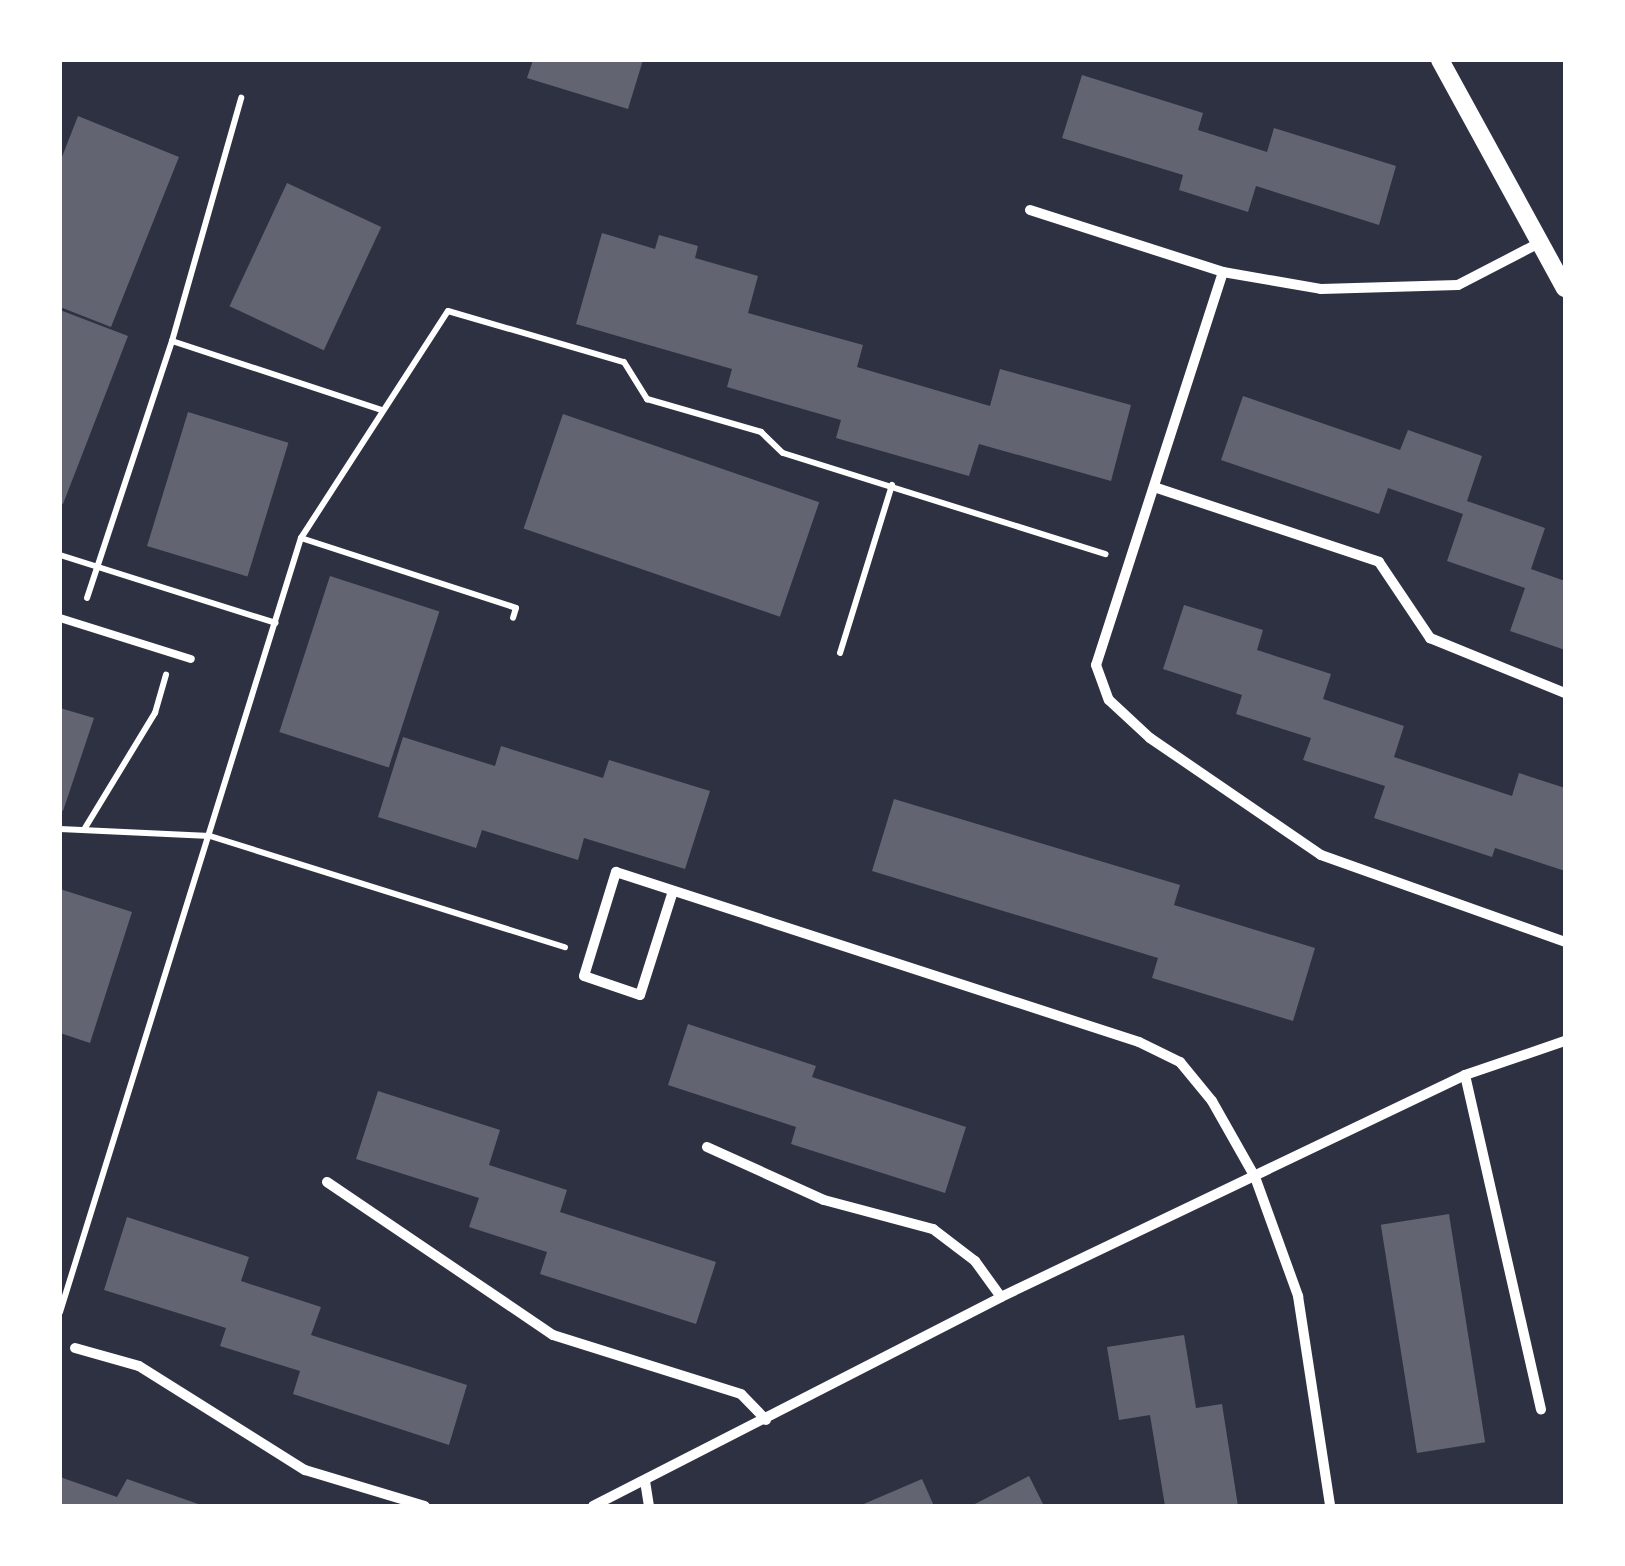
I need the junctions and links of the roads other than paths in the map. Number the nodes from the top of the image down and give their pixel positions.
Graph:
1 (1440, 60) edge
2 (1030, 210) dead end
3 (1541, 242) junction
4 (1223, 272) junction
5 (1565, 288) edge
6 (1157, 488) junction
7 (60, 618) edge
8 (191, 659) dead end
9 (1565, 694) edge
10 (673, 891) junction
11 (1565, 942) edge
12 (1565, 1041) edge
13 (1465, 1075) junction
14 (707, 1148) dead end
15 (1255, 1178) junction
16 (327, 1182) dead end
17 (1002, 1297) junction
18 (75, 1348) dead end
19 (1541, 1410) dead end
20 (766, 1420) junction
21 (645, 1481) junction
22 (426, 1506) edge
23 (593, 1506) edge
24 (649, 1506) edge
25 (1330, 1506) edge

1 - 3 street
2 - 4 street
3 - 4 street
3 - 5 street
4 - 6 street
6 - 9 street
6 - 11 street
7 - 8 lane
10 - 10 street
10 - 15 street
12 - 13 street
13 - 15 street
13 - 19 street
14 - 17 street
15 - 17 street
15 - 25 street
16 - 20 street
17 - 20 street
18 - 22 street
20 - 21 street
21 - 23 street
21 - 24 street

